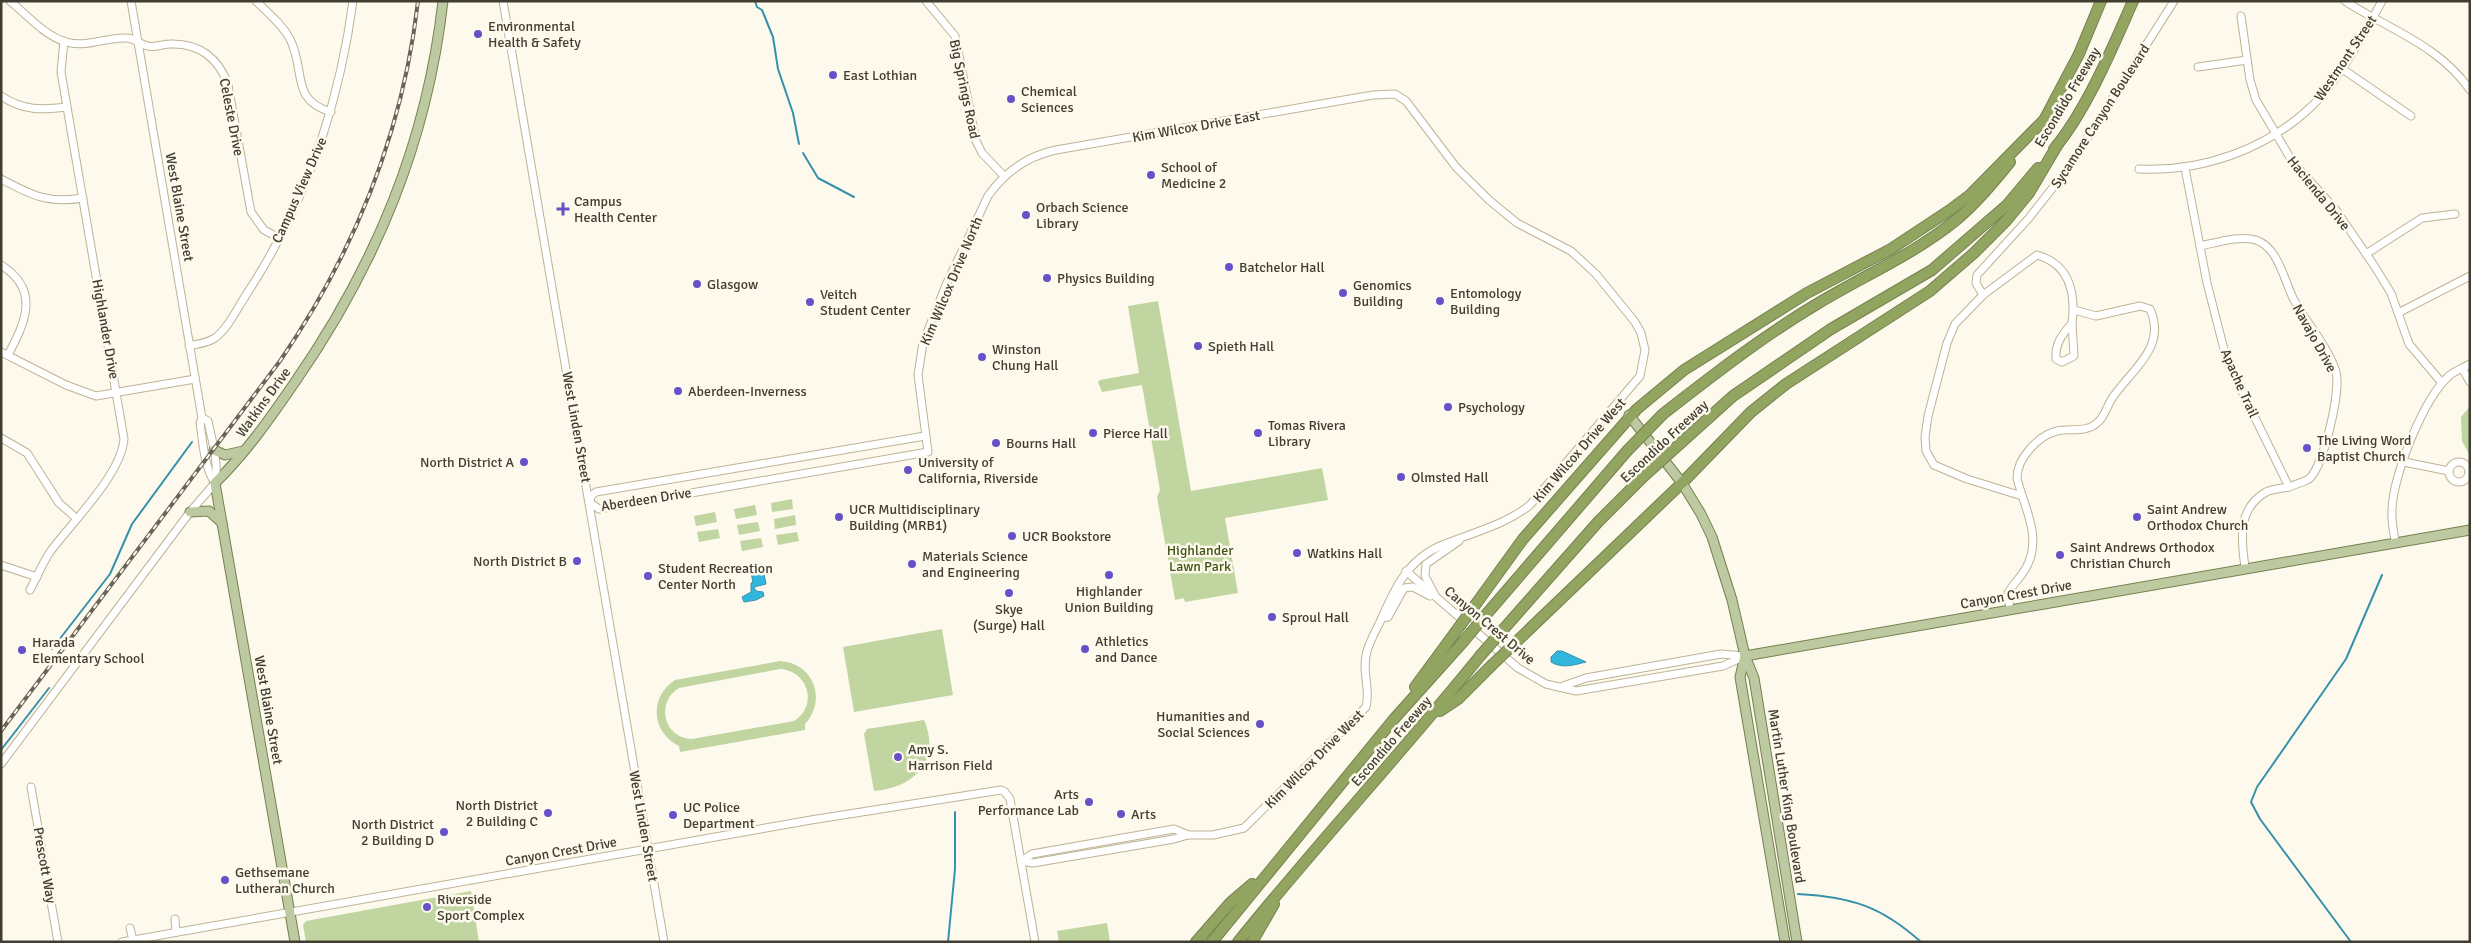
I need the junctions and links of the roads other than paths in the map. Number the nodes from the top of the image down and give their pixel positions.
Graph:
1 (10, 1) edge
2 (24, 1) edge
3 (131, 1) edge
4 (256, 1) edge
5 (354, 1) edge
6 (443, 1) edge
7 (502, 1) edge
8 (926, 1) edge
9 (2101, 1) edge
10 (2133, 1) edge
11 (2174, 1) edge
12 (2344, 1) edge
13 (2382, 1) edge
14 (18, 8) junction
15 (2241, 16) dead end
16 (2374, 17) junction
17 (64, 42) junction
18 (138, 42) junction
19 (2247, 60) junction
20 (2198, 67) dead end
21 (2341, 68) junction
22 (2470, 90) edge
23 (1, 96) edge
24 (67, 107) junction
25 (331, 112) junction
26 (2410, 116) dead end
27 (2046, 119) junction
28 (2275, 134) junction
29 (2058, 144) junction
30 (2184, 168) junction
31 (2139, 169) dead end
32 (1004, 176) junction
33 (1, 180) edge
34 (83, 198) junction
35 (2455, 214) dead end
36 (279, 238) junction
37 (2200, 246) junction
38 (2366, 254) junction
39 (1, 265) edge
40 (2470, 276) edge
41 (1983, 295) junction
42 (2074, 310) junction
43 (2398, 313) junction
44 (2072, 323) junction
45 (1641, 333) joint
46 (190, 346) junction
47 (4, 354) edge
48 (2470, 364) edge
49 (2462, 368) junction
50 (195, 379) junction
51 (2470, 382) edge
52 (2442, 384) junction
53 (118, 393) junction
54 (1630, 415) junction
55 (202, 418) junction
56 (925, 436) junction
57 (1, 438) edge
58 (214, 450) junction
59 (243, 451) junction
60 (928, 452) joint
61 (2404, 462) junction
62 (2449, 471) dead end
63 (215, 483) junction
64 (1682, 483) junction
65 (2289, 487) junction
66 (2022, 496) junction
67 (590, 502) junction
68 (190, 512) junction
69 (76, 518) junction
70 (222, 523) junction
71 (2470, 530) edge
72 (1468, 535) junction
73 (2395, 542) junction
74 (1, 565) edge
75 (2245, 567) junction
76 (1406, 571) junction
77 (37, 577) junction
78 (30, 590) dead end
79 (1438, 600) junction
80 (2010, 609) junction
81 (1382, 618) junction
82 (1745, 656) junction
83 (1563, 686) junction
84 (1431, 717) junction
85 (1394, 719) junction
86 (1, 764) edge
87 (31, 787) dead end
88 (648, 849) junction
89 (1021, 861) junction
90 (1269, 871) junction
91 (1284, 885) junction
92 (290, 912) junction
93 (174, 918) dead end
94 (130, 928) dead end
95 (176, 932) junction
96 (132, 940) junction
97 (58, 942) edge
98 (122, 942) edge
99 (295, 942) edge
100 (664, 942) edge
101 (1036, 942) edge
102 (1196, 942) edge
103 (1212, 942) edge
104 (1238, 942) edge
105 (1252, 942) edge
106 (1785, 942) edge
107 (1797, 942) edge

1 - 14 street, Celeste Drive
2 - 14 street
3 - 18 street, West Blaine Street
4 - 25 street
5 - 25 street, Campus View Drive
6 - 59 main road, Watkins Drive
7 - 67 street, West Linden Street
8 - 32 street, Big Springs Road
9 - 27 highway, Escondido Freeway
10 - 29 highway, Escondido Freeway
11 - 41 street, Sycamore Canyon Boulevard
12 - 16 street
13 - 16 street, Westmont Street
14 - 17 street, Celeste Drive
15 - 19 street, Hacienda Drive
16 - 21 street, Westmont Street
16 - 22 street
17 - 18 street, Celeste Drive
17 - 24 street, Highlander Drive
18 - 36 street, Celeste Drive
18 - 46 street, West Blaine Street
19 - 20 street
19 - 28 street, Hacienda Drive
21 - 26 street
21 - 28 street, Westmont Street
23 - 24 street
24 - 34 street, Highlander Drive
25 - 36 street, Campus View Drive
27 - 54 highway
27 - 85 highway, Escondido Freeway, bridge
28 - 30 street, Westmont Street
28 - 38 street, Hacienda Drive
29 - 64 highway
29 - 84 highway, Escondido Freeway, bridge
30 - 31 street, Westmont Street
30 - 37 street, Apache Trail
32 - 45 street, Kim Wilcox Drive East
32 - 56 street, Kim Wilcox Drive North
33 - 34 street
34 - 53 street, Highlander Drive
35 - 38 street
36 - 46 street, Campus View Drive
37 - 65 street, Apache Trail
37 - 65 street, Navajo Drive
38 - 43 street, Hacienda Drive
39 - 47 street
40 - 43 street
41 - 42 street
41 - 66 street
42 - 44 street
42 - 66 street
43 - 52 street, Hacienda Drive
44 - 44 street
45 - 72 street, Kim Wilcox Drive West
46 - 50 street, West Blaine Street
47 - 53 street
48 - 49 street
49 - 51 street
49 - 52 street
50 - 53 street
50 - 55 street, West Blaine Street
52 - 61 street
53 - 69 street, Highlander Drive
54 - 64 main road, Martin Luther King Boulevard
54 - 85 highway, bridge
55 - 58 street, West Blaine Street
55 - 63 street, West Blaine Street
56 - 60 street, Kim Wilcox Drive North
56 - 67 street, Aberdeen Drive
57 - 69 street
58 - 59 main road
58 - 63 street, West Blaine Street
59 - 63 main road, Watkins Drive
60 - 67 street, Aberdeen Drive
61 - 62 street
61 - 73 street
63 - 68 street, Watkins Drive
63 - 70 main road, West Blaine Street
64 - 82 main road, Martin Luther King Boulevard
64 - 84 highway, bridge
65 - 75 street
66 - 80 street
67 - 88 street, West Linden Street
68 - 70 main road
68 - 86 street, Watkins Drive
69 - 77 street, Highlander Drive
70 - 92 main road, West Blaine Street
71 - 73 main road, Canyon Crest Drive
72 - 76 street, Kim Wilcox Drive West
72 - 79 street
73 - 75 main road, Canyon Crest Drive
74 - 77 street
75 - 80 main road, Canyon Crest Drive
76 - 79 street, Canyon Crest Drive
76 - 81 street, Kim Wilcox Drive West
77 - 78 street, Highlander Drive
79 - 81 street
79 - 83 street, Canyon Crest Drive
80 - 82 main road, Canyon Crest Drive
81 - 89 street, Kim Wilcox Drive West
82 - 83 street, Canyon Crest Drive
82 - 83 street, Canyon Crest Drive
82 - 106 main road, Martin Luther King Boulevard
82 - 107 main road, Martin Luther King Boulevard
84 - 91 highway, Escondido Freeway
85 - 90 highway, Escondido Freeway
87 - 97 street, Prescott Way
88 - 89 street, Canyon Crest Drive
88 - 92 street, Canyon Crest Drive
88 - 100 street, West Linden Street
89 - 101 street
90 - 102 highway
90 - 103 highway, Escondido Freeway
91 - 104 highway, Escondido Freeway
91 - 105 highway
92 - 95 street, Canyon Crest Drive
92 - 99 main road, West Blaine Street
93 - 95 street
94 - 96 street
95 - 96 street, Canyon Crest Drive
96 - 98 street, Canyon Crest Drive

